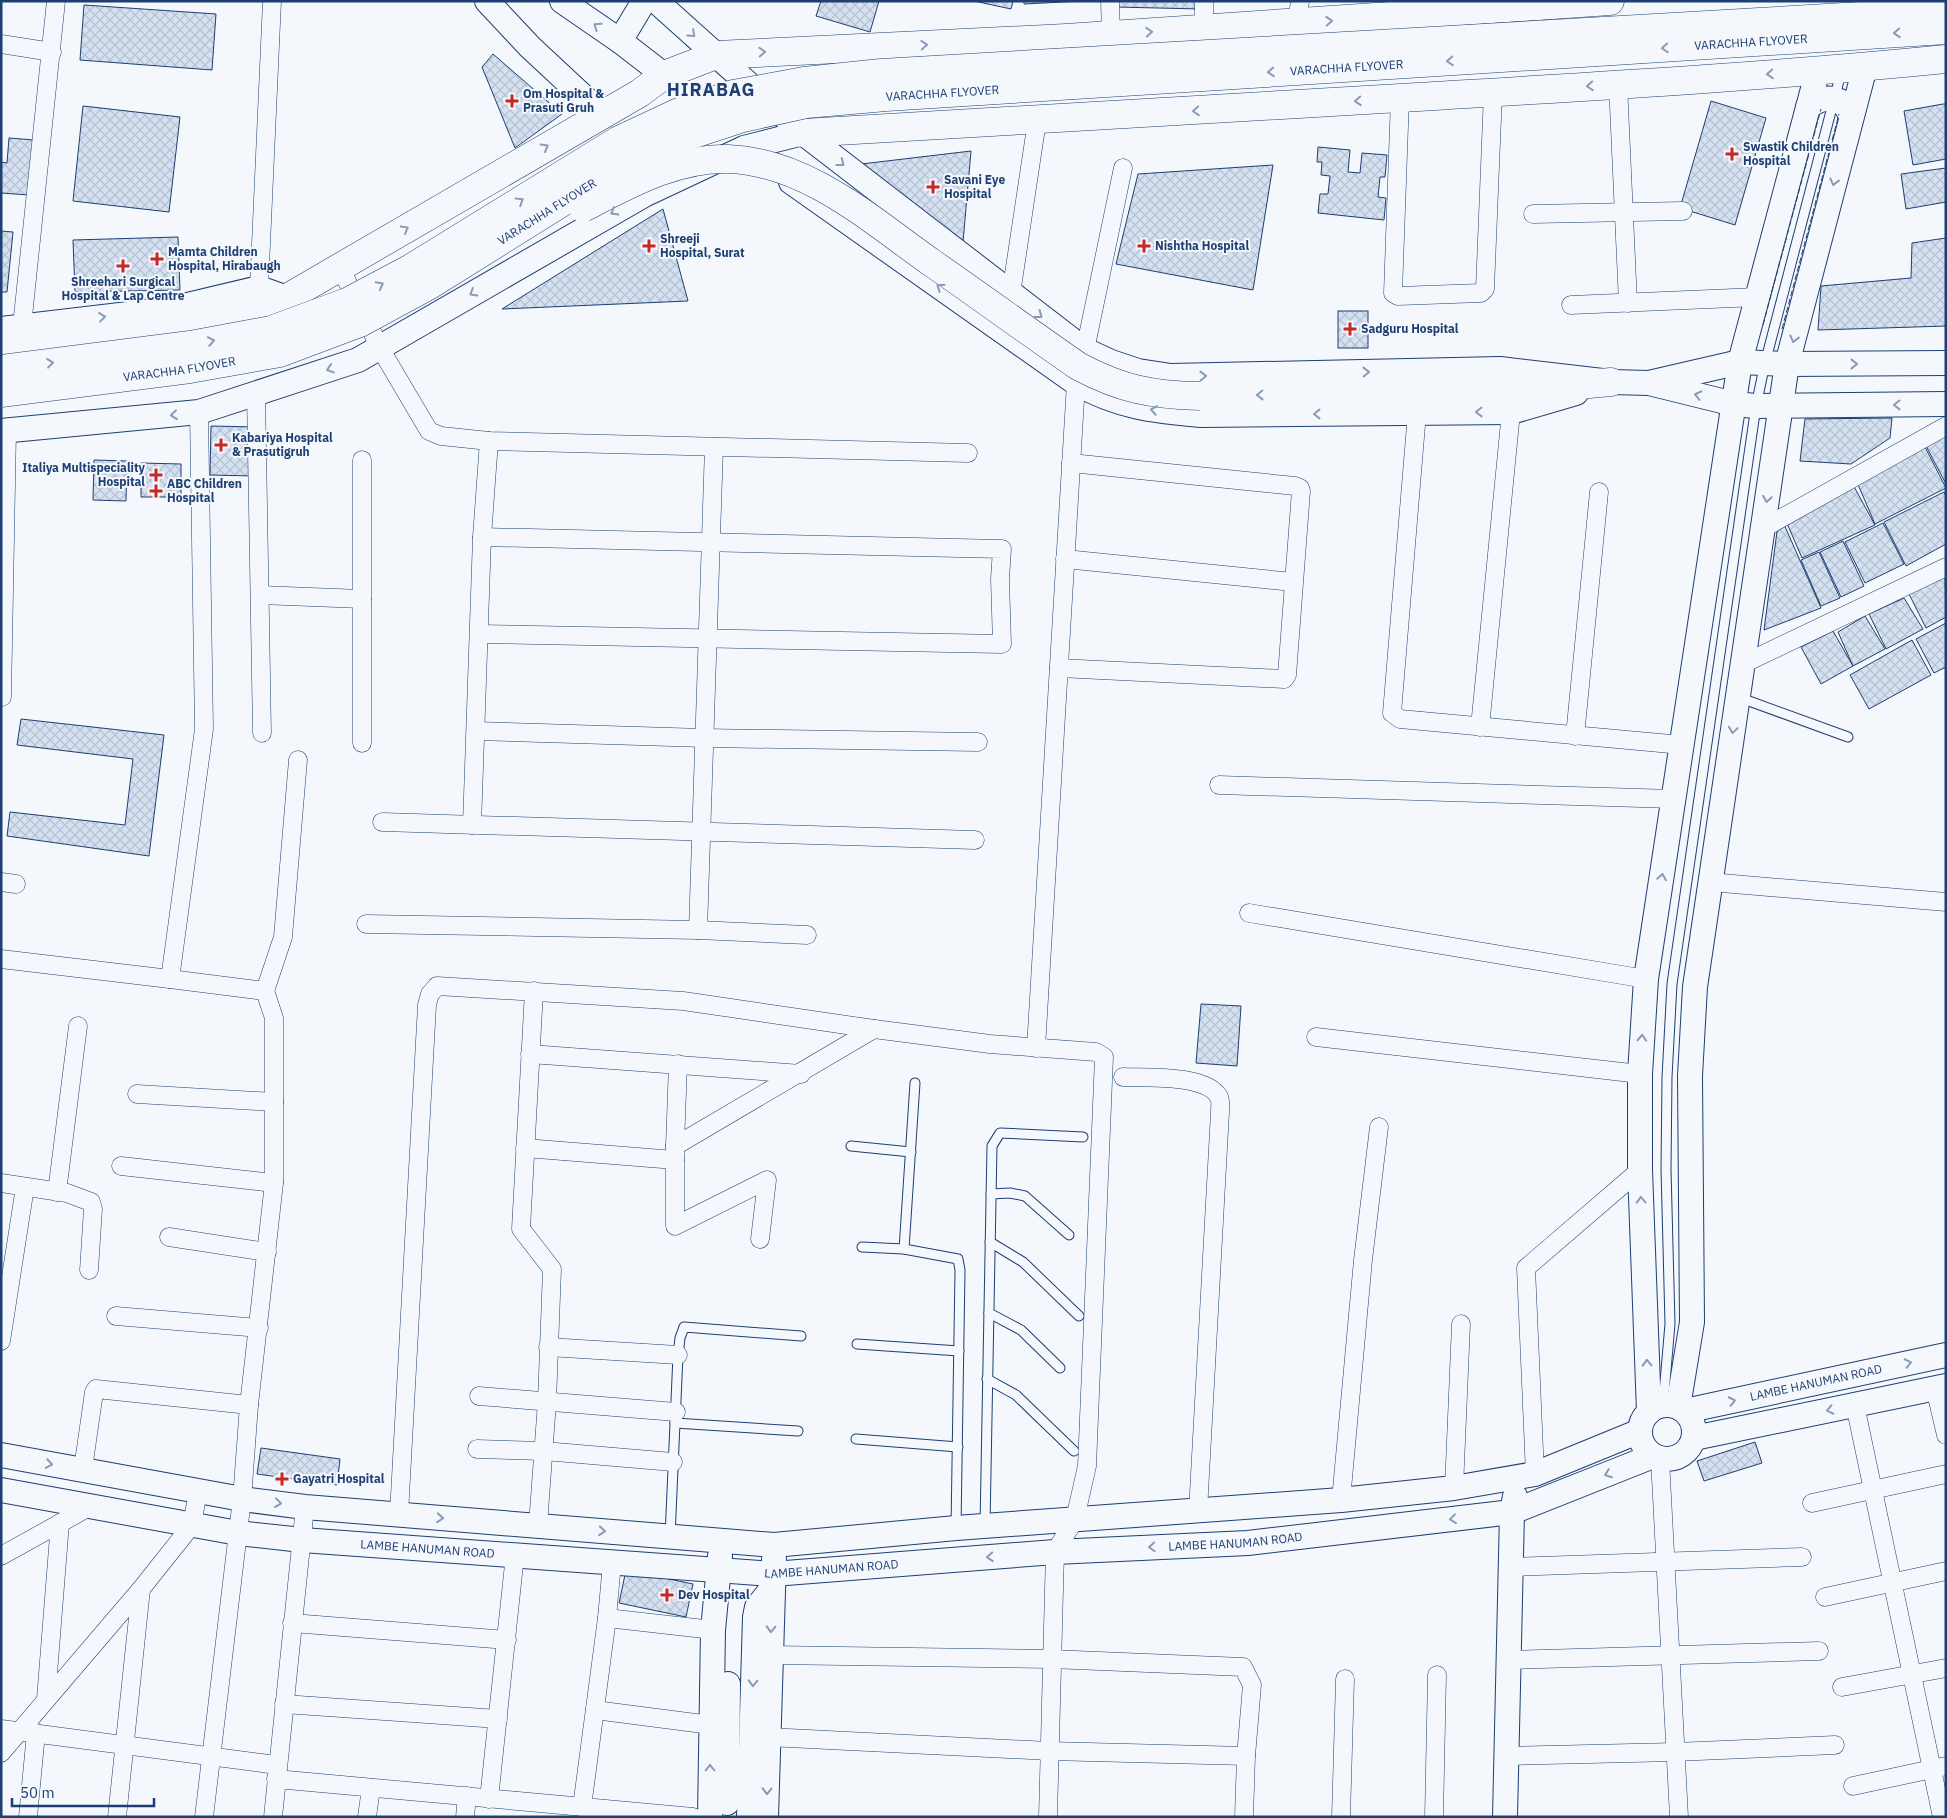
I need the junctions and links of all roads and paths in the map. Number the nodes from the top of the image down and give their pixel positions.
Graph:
1 (56, 1) edge
2 (272, 1) edge
3 (487, 1) edge
4 (562, 1) edge
5 (644, 1) edge
6 (656, 1) edge
7 (1110, 1) edge
8 (1204, 1) edge
9 (1610, 1) edge
10 (1477, 10) junction
11 (1946, 11) edge
12 (1299, 12) edge
13 (1204, 29) junction
14 (1946, 30) edge
15 (1111, 34) junction
16 (620, 41) junction
17 (1, 44) edge
18 (52, 52) junction
19 (716, 55) junction
20 (1946, 59) edge
21 (1842, 69) junction
22 (664, 75) junction
23 (1618, 84) junction
24 (1487, 93) junction
25 (1400, 98) junction
26 (1834, 99) junction
27 (1808, 107) junction
28 (602, 114) junction
29 (1851, 118) junction
30 (1037, 120) junction
31 (803, 133) junction
32 (744, 148) junction
33 (1123, 168) dead end
34 (1683, 212) dead end
35 (1624, 213) junction
36 (1533, 214) dead end
37 (340, 267) junction
38 (430, 285) junction
39 (259, 288) junction
40 (1011, 294) junction
41 (1757, 297) junction
42 (287, 298) junction
43 (1628, 303) junction
44 (1571, 305) dead end
45 (12, 328) edge
46 (1, 348) edge
47 (380, 348) junction
48 (1085, 350) junction
49 (1740, 362) junction
50 (1946, 363) edge
51 (1776, 364) junction
52 (1, 369) edge
53 (1611, 382) junction
54 (1649, 382) junction
55 (1076, 383) junction
56 (1, 393) edge
57 (256, 393) junction
58 (1946, 404) edge
59 (1745, 405) junction
60 (1780, 407) junction
61 (199, 412) junction
62 (1511, 412) junction
63 (1417, 413) junction
64 (1946, 426) edge
65 (4, 431) edge
66 (489, 441) junction
67 (714, 447) junction
68 (968, 453) dead end
69 (362, 460) dead end
70 (1071, 464) junction
71 (1599, 492) dead end
72 (1762, 529) junction
73 (482, 536) junction
74 (712, 543) junction
75 (1065, 559) junction
76 (1946, 567) edge
77 (1293, 582) junction
78 (260, 595) junction
79 (362, 598) junction
80 (2, 599) edge
81 (480, 634) junction
82 (708, 639) junction
83 (1743, 664) junction
84 (1059, 668) junction
85 (1738, 696) junction
86 (2, 697) edge
87 (1480, 727) junction
88 (476, 731) junction
89 (262, 733) dead end
90 (1575, 736) junction
91 (1848, 737) dead end
92 (704, 738) junction
93 (978, 742) dead end
94 (362, 743) dead end
95 (1682, 745) junction
96 (298, 760) dead end
97 (1219, 785) dead end
98 (1674, 799) junction
99 (382, 822) dead end
100 (472, 825) junction
101 (700, 831) junction
102 (975, 840) dead end
103 (1710, 882) junction
104 (1946, 902) edge
105 (1249, 913) dead end
106 (366, 924) dead end
107 (698, 930) junction
108 (807, 935) dead end
109 (1, 959) edge
110 (170, 979) junction
111 (1646, 979) junction
112 (265, 991) junction
113 (534, 991) junction
114 (78, 1026) dead end
115 (874, 1030) junction
116 (1316, 1037) dead end
117 (1036, 1048) junction
118 (530, 1054) junction
119 (678, 1064) junction
120 (801, 1074) junction
121 (1640, 1074) junction
122 (1123, 1077) dead end
123 (915, 1083) dead end
124 (137, 1094) dead end
125 (274, 1102) junction
126 (1379, 1127) dead end
127 (1083, 1137) dead end
128 (851, 1146) dead end
129 (525, 1148) junction
130 (911, 1152) junction
131 (675, 1153) junction
132 (121, 1166) dead end
133 (1640, 1170) junction
134 (1, 1183) edge
135 (274, 1183) junction
136 (25, 1187) junction
137 (57, 1192) junction
138 (991, 1194) junction
139 (1069, 1235) dead end
140 (168, 1237) dead end
141 (760, 1239) dead end
142 (990, 1242) junction
143 (862, 1247) dead end
144 (904, 1249) junction
145 (267, 1252) junction
146 (89, 1270) dead end
147 (989, 1312) junction
148 (116, 1316) dead end
149 (1079, 1316) dead end
150 (1461, 1324) dead end
151 (259, 1328) junction
152 (801, 1336) dead end
153 (1, 1341) edge
154 (857, 1344) dead end
155 (548, 1347) junction
156 (959, 1352) junction
157 (678, 1355) junction
158 (1946, 1355) edge
159 (1060, 1368) dead end
160 (987, 1379) junction
161 (1940, 1387) edge
162 (479, 1396) dead end
163 (547, 1402) junction
164 (249, 1405) junction
165 (1855, 1405) junction
166 (1663, 1413) junction
167 (675, 1418) junction
168 (798, 1431) dead end
169 (1946, 1435) edge
170 (1694, 1438) junction
171 (856, 1439) dead end
172 (958, 1447) junction
173 (477, 1449) dead end
174 (544, 1451) junction
175 (1074, 1451) dead end
176 (1, 1455) edge
177 (1656, 1457) junction
178 (673, 1462) junction
179 (83, 1469) junction
180 (1946, 1474) edge
181 (1527, 1476) junction
182 (1454, 1488) junction
183 (1, 1490) edge
184 (1873, 1490) junction
185 (198, 1492) junction
186 (242, 1499) junction
187 (1341, 1500) junction
188 (1812, 1503) dead end
189 (92, 1506) junction
190 (305, 1507) junction
191 (1198, 1511) junction
192 (1512, 1512) junction
193 (399, 1514) junction
194 (1075, 1519) junction
195 (60, 1523) junction
196 (192, 1525) junction
197 (538, 1525) junction
198 (985, 1526) junction
199 (956, 1528) junction
200 (238, 1533) junction
201 (670, 1537) junction
202 (302, 1540) junction
203 (721, 1542) junction
204 (774, 1545) junction
205 (1055, 1552) junction
206 (515, 1555) junction
207 (1, 1556) edge
208 (1802, 1558) dead end
209 (612, 1562) junction
210 (1665, 1562) junction
211 (1511, 1567) junction
212 (719, 1571) junction
213 (1946, 1571) edge
214 (773, 1580) junction
215 (1892, 1583) junction
216 (141, 1589) junction
217 (716, 1595) junction
218 (1825, 1597) dead end
219 (607, 1618) junction
220 (292, 1624) junction
221 (713, 1630) junction
222 (507, 1640) junction
223 (1819, 1651) dead end
224 (771, 1655) junction
225 (1670, 1656) junction
226 (1051, 1659) junction
227 (1508, 1660) junction
228 (1946, 1668) edge
229 (1912, 1674) junction
230 (1437, 1675) dead end
231 (1345, 1679) dead end
232 (1842, 1687) dead end
233 (46, 1699) junction
234 (284, 1704) junction
235 (595, 1710) junction
236 (498, 1718) junction
237 (711, 1726) junction
238 (1, 1729) edge
239 (28, 1732) junction
240 (768, 1738) junction
241 (125, 1745) junction
242 (1835, 1745) dead end
243 (1049, 1751) junction
244 (1675, 1752) junction
245 (1, 1753) edge
246 (211, 1756) junction
247 (1246, 1756) junction
248 (1506, 1756) junction
249 (1939, 1768) edge
250 (277, 1772) junction
251 (1852, 1786) dead end
252 (371, 1788) junction
253 (467, 1796) junction
254 (489, 1798) junction
255 (582, 1807) junction
256 (561, 1811) edge
257 (28, 1817) edge
258 (117, 1817) edge
259 (204, 1817) edge
260 (273, 1817) edge
261 (367, 1817) edge
262 (465, 1817) edge
263 (693, 1817) edge
264 (710, 1817) edge
265 (726, 1817) edge
266 (749, 1817) edge
267 (766, 1817) edge
268 (1048, 1817) edge
269 (1244, 1817) edge
270 (1341, 1817) edge
271 (1434, 1817) edge
272 (1505, 1817) edge
273 (1678, 1817) edge
274 (1942, 1817) edge

1 - 18 street
2 - 39 street
3 - 28 main road
16 -> 4 main road
5 - 16 main road
6 -> 19 main road
7 - 15 street
8 - 13 street
9 - 10 main road
12 -> 10 main road
10 - 24 main road
52 -> 11 main road, VARACHHA FLYOVER, bridge
12 - 13 main road
15 -> 13 main road
14 -> 38 main road, VARACHHA FLYOVER, bridge
19 -> 15 main road
16 - 22 main road
17 - 18 street
18 - 45 street
19 - 22 main road
19 - 31 main road
20 - 21 main road
21 -> 23 main road
21 - 26 lane
21 - 27 main road
21 - 29 main road
22 - 28 main road
23 -> 24 main road
23 - 35 street
24 - 25 main road
24 - 25 street
25 -> 30 main road
26 - 27 main road
26 - 29 main road
26 - 51 lane
27 - 41 main road
37 -> 28 main road
29 -> 51 main road
30 - 31 main road
30 - 40 street
31 - 32 main road
31 -> 40 main road
32 -> 47 main road
55 -> 32 main road
33 - 48 street
34 - 35 street
35 - 36 street
35 - 43 street
37 - 42 main road
37 - 47 street
53 -> 38 main road, bridge
38 - 56 main road, VARACHHA FLYOVER, bridge
39 - 42 main road
45 -> 39 main road
40 -> 48 main road
41 - 43 street
41 - 49 main road
42 - 46 main road
43 - 44 street
47 -> 57 main road
47 - 66 street
48 -> 53 main road
48 - 55 street
49 - 51 main road
49 - 54 main road
49 - 59 main road
51 -> 50 main road
51 - 59 lane
51 - 60 main road
53 - 54 main road
53 - 62 main road
59 -> 54 main road
63 -> 55 main road
55 - 70 street
57 - 61 main road
57 - 78 street
58 -> 60 main road
59 - 60 main road
59 - 95 main road
59 - 166 lane
60 -> 72 main road
61 -> 65 main road
61 - 110 street
62 -> 63 main road
62 - 87 street
63 - 87 street
64 - 72 street
65 - 80 street
66 - 67 street
66 - 73 street
67 - 68 street
67 - 74 street
69 - 79 street
70 - 75 street
70 - 77 street
71 - 90 street
72 - 83 main road
73 - 74 street
73 - 81 street
74 - 82 street
74 - 82 street
75 - 77 street
75 - 84 street
76 - 83 street
77 - 84 street
78 - 79 street
78 - 89 street
79 - 94 street
80 - 86 street
81 - 82 street
81 - 88 street
82 - 92 street
83 - 85 main road
84 - 117 street
85 - 91 lane
85 -> 103 main road
87 - 90 street
88 - 92 street
88 - 100 street
90 - 95 street
92 - 93 street
92 - 101 street
95 - 98 main road
96 - 112 street
97 - 98 street
111 -> 98 main road
99 - 100 street
100 - 101 street
101 - 102 street
101 - 107 street
103 - 104 street
103 - 166 main road
105 - 111 street
106 - 107 street
107 - 108 street
109 - 110 street
110 - 112 street
121 -> 111 main road
112 - 125 street
113 - 115 street
113 - 118 street
113 - 193 street
114 - 137 street
115 - 117 street
115 - 120 street
116 - 121 street
117 - 194 street
118 - 119 street
118 - 129 street
119 - 120 street
119 - 131 street
120 - 131 street
121 - 133 main road
122 - 191 street
123 - 130 lane
124 - 125 street
125 - 135 street
126 - 187 street
127 - 138 lane
128 - 130 lane
129 - 131 street
129 - 155 street
130 - 144 lane
131 - 141 street
132 - 135 street
166 -> 133 main road
133 - 181 street
134 - 136 street
135 - 145 street
136 - 137 street
136 - 153 street
137 - 146 street
138 - 139 lane
138 - 142 lane
140 - 145 street
142 - 147 lane
142 - 149 lane
143 - 144 lane
144 - 156 lane
145 - 151 street
147 - 159 lane
147 - 160 lane
148 - 151 street
150 - 182 street
151 - 164 street
152 - 157 lane
154 - 156 lane
155 - 157 street
155 - 163 street
156 - 172 lane
157 - 167 lane
166 -> 158 main road, LAMBE HANUMAN ROAD
160 - 175 lane
160 - 198 lane
161 - 165 main road
161 - 169 street
162 - 163 street
163 - 167 street
163 - 174 street
164 - 179 street
164 - 186 street
165 -> 170 main road
165 - 184 street
166 - 170 main road
166 - 177 main road
166 - 181 main road, LAMBE HANUMAN ROAD
167 - 168 lane
167 - 178 lane
170 - 177 main road
171 - 172 lane
172 - 199 lane
173 - 174 street
174 - 178 street
174 - 197 street
176 -> 179 main road, LAMBE HANUMAN ROAD
177 -> 192 main road, LAMBE HANUMAN ROAD
177 - 210 street
178 - 201 lane
179 - 185 main road, LAMBE HANUMAN ROAD
180 - 184 street
181 - 182 main road, LAMBE HANUMAN ROAD
181 - 192 main road
182 - 187 main road, LAMBE HANUMAN ROAD
183 - 189 main road, LAMBE HANUMAN ROAD
184 - 188 street
184 - 215 street
185 - 186 main road, LAMBE HANUMAN ROAD
185 - 196 street
186 -> 190 main road, LAMBE HANUMAN ROAD
186 - 200 street
187 - 191 main road, LAMBE HANUMAN ROAD
189 - 195 street
189 - 196 main road, LAMBE HANUMAN ROAD
190 - 193 main road, LAMBE HANUMAN ROAD
190 - 202 street
191 - 194 main road, LAMBE HANUMAN ROAD
192 -> 205 main road, LAMBE HANUMAN ROAD
192 - 211 main road
193 -> 197 main road, LAMBE HANUMAN ROAD
194 - 198 main road, LAMBE HANUMAN ROAD
194 - 205 street
195 - 207 street
195 - 233 street
196 - 200 main road, LAMBE HANUMAN ROAD
196 - 216 street
197 -> 201 main road, LAMBE HANUMAN ROAD
198 - 199 main road, LAMBE HANUMAN ROAD
199 - 204 main road, LAMBE HANUMAN ROAD
200 - 202 main road, LAMBE HANUMAN ROAD
200 - 246 street
201 - 203 main road, LAMBE HANUMAN ROAD
202 - 206 main road, LAMBE HANUMAN ROAD
202 - 220 street
203 - 204 main road, LAMBE HANUMAN ROAD
203 - 212 main road
204 - 214 main road
205 -> 214 main road, LAMBE HANUMAN ROAD
205 - 226 street
206 - 209 main road, LAMBE HANUMAN ROAD
206 - 222 street
208 - 210 street
209 - 212 main road, LAMBE HANUMAN ROAD
209 - 219 street
210 - 211 street
210 - 225 street
211 - 227 main road
212 - 214 main road, LAMBE HANUMAN ROAD
212 - 217 main road
213 - 215 street
214 -> 224 main road
214 -> 266 main road
215 - 218 street
215 - 229 street
216 - 233 street
216 - 241 street
217 - 221 main road
217 - 265 main road
219 - 221 street
219 - 235 street
220 - 222 street
220 - 234 street
221 - 237 main road
222 - 236 street
223 - 225 street
224 - 226 street
224 - 240 main road
225 - 227 street
225 - 244 street
226 - 243 street
226 - 247 street
227 - 248 main road
228 - 229 street
229 - 232 street
229 - 249 street
230 - 271 street
231 - 270 street
233 - 239 street
234 - 236 street
234 - 250 street
235 - 237 street
235 - 255 street
236 - 254 street
264 -> 237 main road
238 - 239 street
239 - 241 street
239 - 245 street
239 - 257 street
240 - 243 street
240 -> 267 main road
241 - 246 street
241 - 258 street
242 - 244 street
243 - 247 street
243 - 268 street
244 - 248 street
244 - 273 street
246 - 250 street
246 - 259 street
247 - 269 street
248 - 272 main road
249 - 251 street
249 - 274 street
250 - 252 street
250 - 260 street
252 - 253 street
252 - 261 street
253 - 254 street
253 - 262 street
254 - 256 street
255 - 256 street
255 - 263 street

